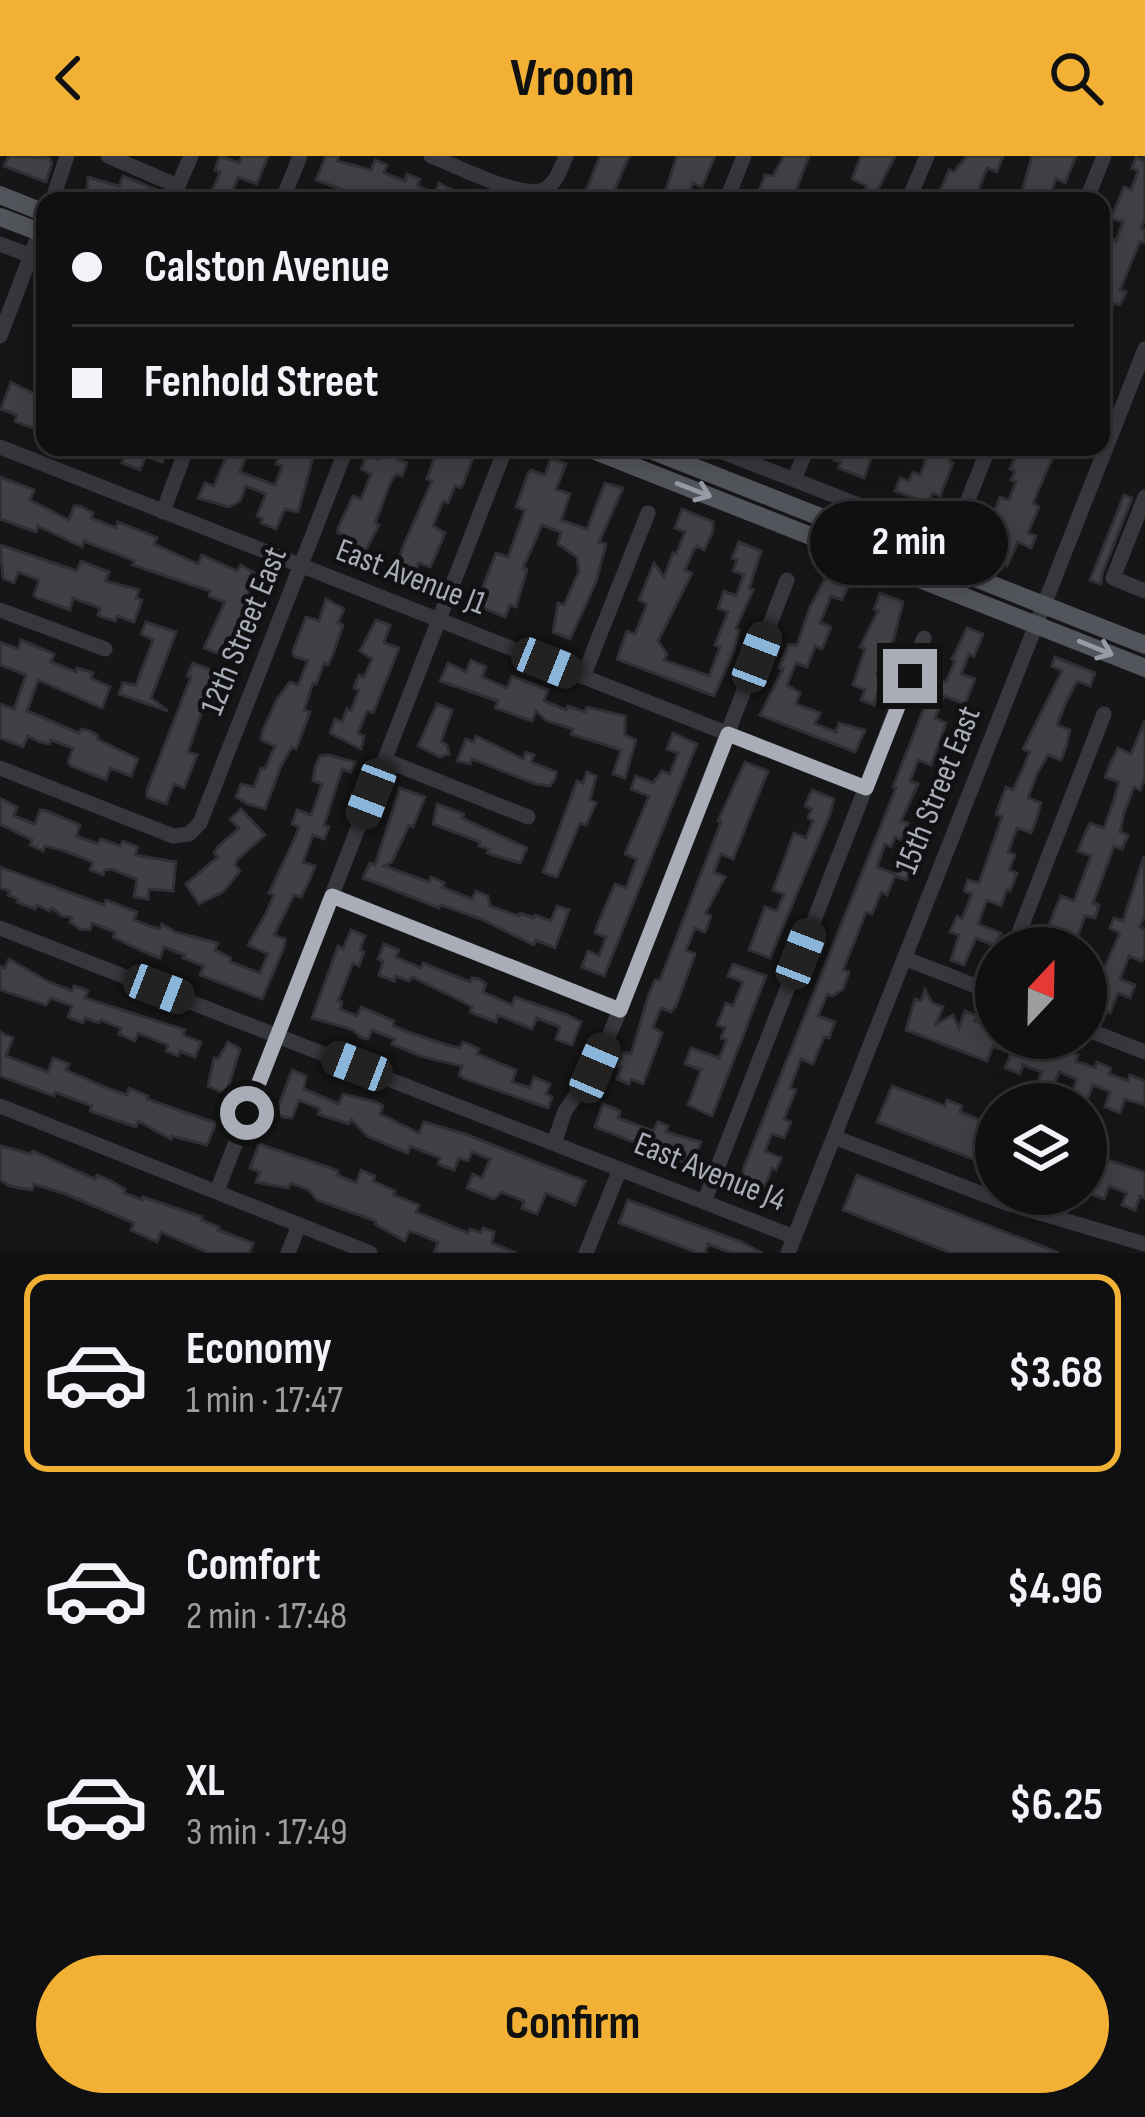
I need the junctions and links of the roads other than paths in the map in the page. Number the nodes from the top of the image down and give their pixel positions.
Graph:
1 (67, 156) edge
2 (108, 156) edge
3 (190, 156) edge
4 (300, 156) edge
5 (431, 156) edge
6 (566, 156) edge
7 (744, 156) edge
8 (927, 156) edge
9 (1104, 156) edge
10 (55, 192) edge
11 (286, 192) edge
12 (523, 192) edge
13 (534, 192) edge
14 (730, 192) edge
15 (912, 192) edge
16 (1090, 192) edge
17 (0, 195) edge
18 (0, 217) edge
19 (36, 220) edge
20 (36, 224) edge
21 (0, 244) edge
22 (36, 257) edge
23 (36, 262) edge
24 (0, 336) edge
25 (1145, 349) edge
26 (1110, 438) edge
27 (0, 447) edge
28 (184, 456) edge
29 (344, 456) edge
30 (503, 456) edge
31 (608, 456) edge
32 (666, 456) edge
33 (734, 456) edge
34 (804, 456) edge
35 (985, 456) edge
36 (1103, 456) edge
37 (794, 479) junction
38 (1145, 497) edge
39 (163, 512) junction
40 (648, 513) dead end
41 (302, 566) junction
42 (787, 580) dead end
43 (1145, 591) edge
44 (1044, 605) junction
45 (0, 610) edge
46 (439, 620) junction
47 (1036, 624) junction
48 (924, 638) dead end
49 (1145, 645) edge
50 (105, 649) dead end
51 (1145, 668) edge
52 (583, 677) junction
53 (1105, 714) dead end
54 (728, 734) junction
55 (385, 760) junction
56 (0, 768) edge
57 (866, 788) junction
58 (528, 817) dead end
59 (332, 896) junction
60 (1021, 927) edge
61 (0, 928) edge
62 (904, 958) junction
63 (975, 985) edge
64 (620, 1010) junction
65 (278, 1035) junction
66 (1107, 1035) edge
67 (1143, 1046) edge
68 (0, 1106) edge
69 (834, 1137) junction
70 (554, 1143) junction
71 (620, 1168) junction
72 (217, 1191) junction
73 (704, 1202) junction
74 (299, 1225) junction
75 (1145, 1244) edge
76 (791, 1245) edge
77 (288, 1253) edge
78 (370, 1253) edge
79 (586, 1253) edge

1 - 10 street
2 - 3 street
4 - 11 street
5 - 12 street
6 - 13 street
7 - 14 street
8 - 15 street
9 - 16 street
17 - 19 main road
18 - 20 main road
21 - 22 street
23 - 24 street
25 - 26 street, 15th Street East
27 - 39 street, East Avenue J1
28 - 39 street
29 - 41 street, 12th Street East
30 - 46 street
31 -> 47 main road
32 - 44 main road
33 - 37 street
34 - 37 street
35 - 37 street
36 - 44 street, 15th Street East
38 - 43 street
39 - 41 street, East Avenue J1
40 - 52 street
41 - 46 street, East Avenue J1
41 - 56 street, 12th Street East
42 - 54 street
44 - 47 street, 15th Street East
44 - 49 main road
45 - 50 street
46 - 52 street, East Avenue J1
46 - 55 street
47 -> 51 main road
47 - 62 street, 15th Street East
48 - 57 street
52 - 54 street, East Avenue J1
53 - 60 street
54 - 57 street, East Avenue J1
54 - 64 street
55 - 58 street
55 - 59 street
57 - 73 street
59 - 64 street
59 - 65 street
61 - 65 street, East Avenue J4
62 - 63 street
62 - 69 street, 15th Street East
64 - 70 street
65 - 70 street, East Avenue J4
65 - 72 street
66 - 67 street
68 - 72 street
69 - 75 street
69 - 76 street, 15th Street East
70 - 71 street, East Avenue J4
71 - 73 street, East Avenue J4
71 - 79 street
72 - 74 street
73 - 76 street, East Avenue J4
74 - 77 street
74 - 78 street

